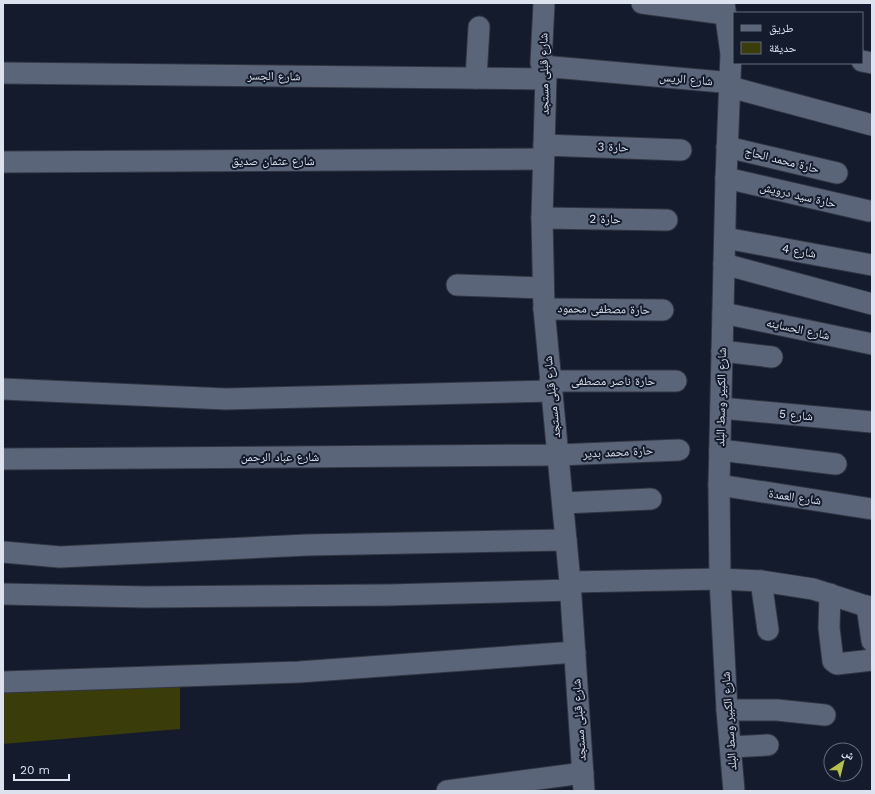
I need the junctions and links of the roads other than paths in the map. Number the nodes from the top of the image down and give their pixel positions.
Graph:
1 (544, 3) edge
2 (642, 3) edge
3 (725, 9) edge
4 (479, 27) dead end
5 (731, 37) edge
6 (544, 72) junction
7 (3, 73) edge
8 (476, 78) junction
9 (729, 86) junction
10 (872, 125) edge
11 (727, 147) junction
12 (681, 150) dead end
13 (544, 152) junction
14 (3, 162) edge
15 (837, 173) dead end
16 (726, 178) junction
17 (869, 211) dead end
18 (542, 218) junction
19 (667, 220) dead end
20 (725, 238) junction
21 (724, 264) junction
22 (872, 265) edge
23 (457, 285) dead end
24 (543, 288) junction
25 (872, 304) edge
26 (544, 308) junction
27 (663, 310) dead end
28 (723, 313) junction
29 (872, 344) edge
30 (722, 351) junction
31 (772, 357) dead end
32 (676, 381) dead end
33 (551, 386) junction
34 (3, 389) edge
35 (721, 408) junction
36 (872, 422) edge
37 (679, 450) dead end
38 (720, 450) junction
39 (558, 455) junction
40 (3, 459) edge
41 (836, 464) dead end
42 (719, 485) junction
43 (651, 499) dead end
44 (563, 503) junction
45 (872, 509) edge
46 (566, 540) junction
47 (3, 552) edge
48 (720, 579) junction
49 (761, 581) junction
50 (570, 586) junction
51 (3, 594) edge
52 (830, 594) junction
53 (869, 607) edge
54 (768, 630) dead end
55 (872, 641) edge
56 (575, 652) junction
57 (872, 660) edge
58 (3, 682) edge
59 (728, 710) junction
60 (825, 715) dead end
61 (768, 745) dead end
62 (731, 747) junction
63 (583, 782) edge
64 (447, 791) edge
65 (734, 791) edge

1 - 6 street, شارع قبلى مستجد
2 - 3 street
3 - 5 street, شارع الكبير وسط البلد
4 - 8 street
5 - 9 street, شارع الكبير وسط البلد
6 - 8 street, شارع الجسر
6 - 9 street, شارع الريس
6 - 13 street, شارع قبلى مستجد
7 - 8 street, شارع الجسر
9 - 10 street, شارع الريس
9 - 11 street, شارع الكبير وسط البلد
11 - 15 street, حارة محمد الحاج
11 - 16 street, شارع الكبير وسط البلد
12 - 13 street, حارة 3
13 - 14 street, شارع عثمان صديق
13 - 18 street, شارع قبلى مستجد
16 - 17 street, حارة سيد درويش
16 - 20 street, شارع الكبير وسط البلد
18 - 19 street, حارة 2
18 - 24 street, شارع قبلى مستجد
20 - 21 street, شارع الكبير وسط البلد
20 - 22 street, شارع 4
21 - 25 street
21 - 28 street, شارع الكبير وسط البلد
23 - 24 street
24 - 26 street, شارع قبلى مستجد
26 - 27 street, حارة مصطفى محمود
26 - 33 street, شارع قبلى مستجد
28 - 29 street, شارع الحساينه
28 - 30 street, شارع الكبير وسط البلد
30 - 31 street
30 - 35 street, شارع الكبير وسط البلد
32 - 33 street, حارة ناصر مصطفى
33 - 34 street, حارة ناصر مصطفى
33 - 39 street, شارع قبلى مستجد
35 - 36 street, شارع 5
35 - 38 street, شارع الكبير وسط البلد
37 - 39 street, حارة محمد بدير
38 - 41 street
38 - 42 street, شارع الكبير وسط البلد
39 - 40 street, شارع عباد الرحمن
39 - 44 street, شارع قبلى مستجد
42 - 45 street, شارع العمدة
42 - 48 street, شارع الكبير وسط البلد
43 - 44 street
44 - 46 street, شارع قبلى مستجد
46 - 47 street
46 - 50 street, شارع قبلى مستجد
48 - 49 street
48 - 50 street
48 - 59 street, شارع الكبير وسط البلد
49 - 52 street
49 - 54 street
50 - 51 street
50 - 56 street, شارع قبلى مستجد
52 - 53 street
52 - 57 street
53 - 55 street
56 - 58 street
56 - 63 street, شارع قبلى مستجد
59 - 60 street
59 - 62 street, شارع الكبير وسط البلد
61 - 62 street
62 - 65 street, شارع الكبير وسط البلد
63 - 64 street

